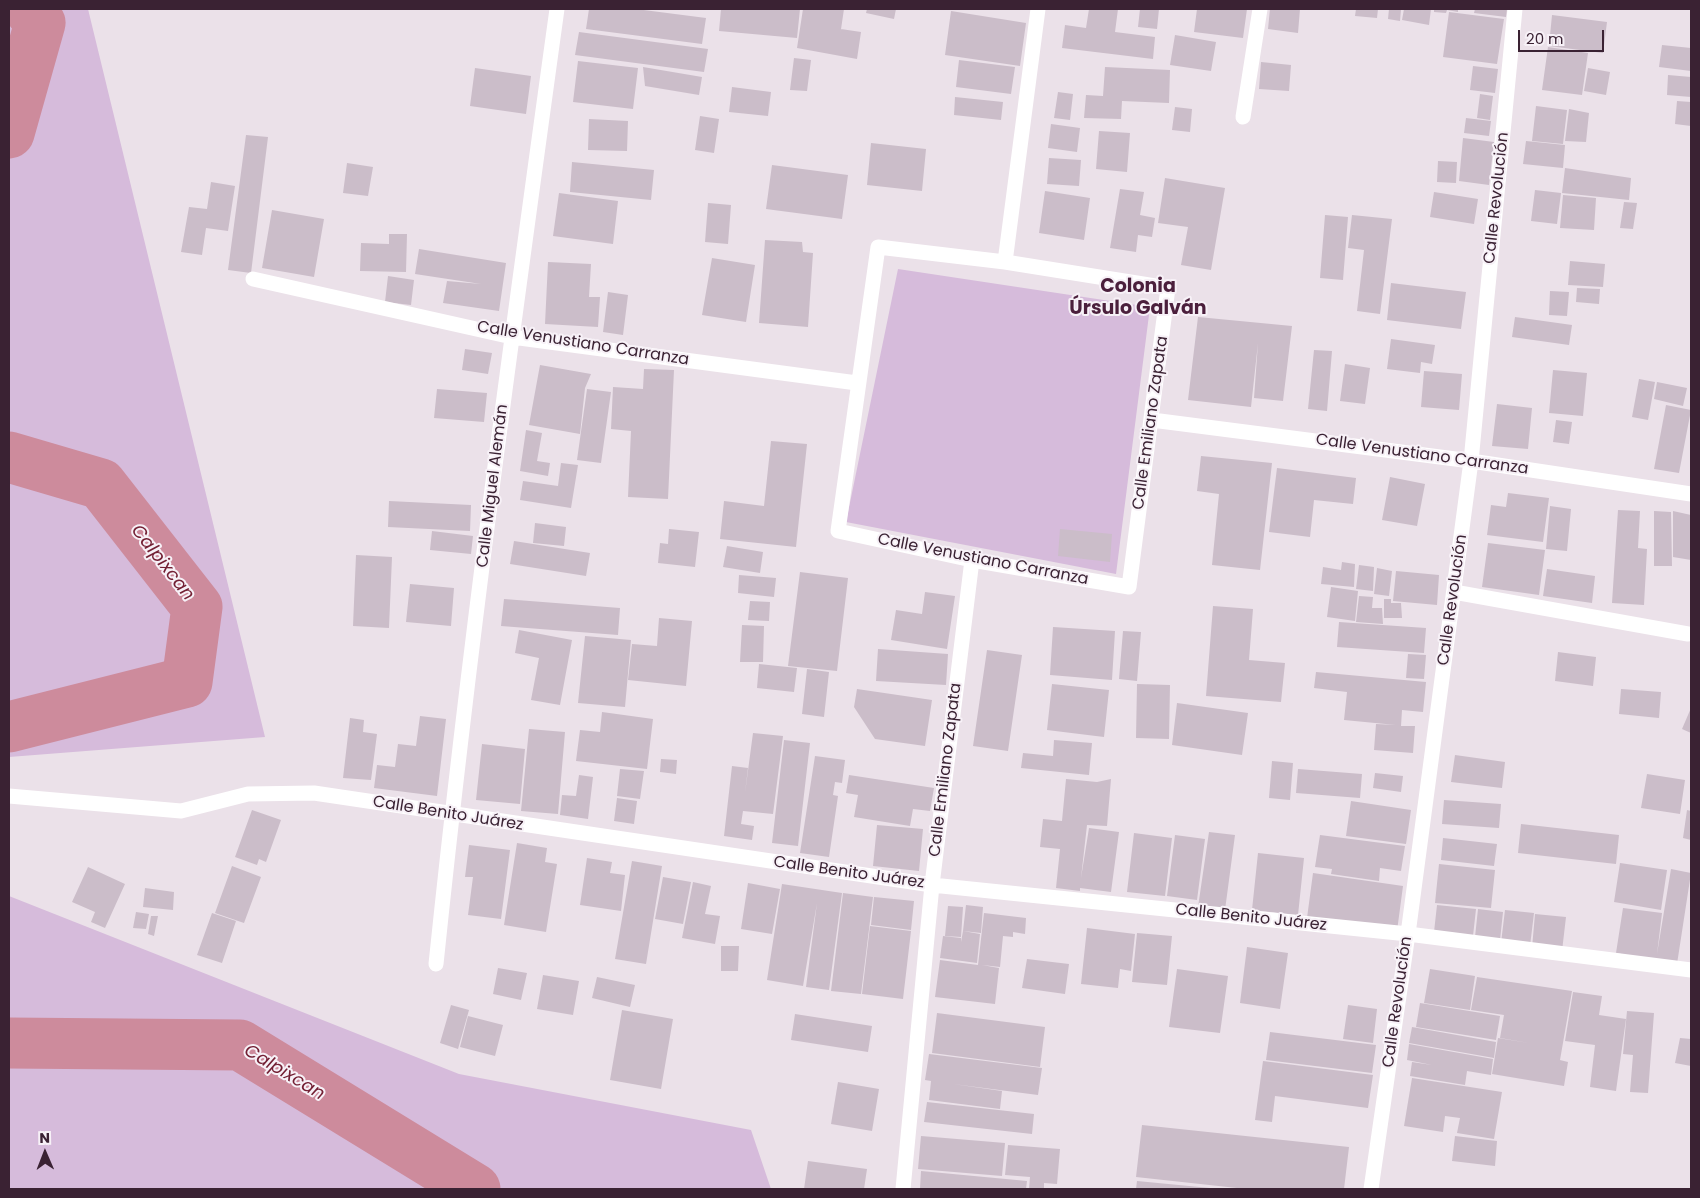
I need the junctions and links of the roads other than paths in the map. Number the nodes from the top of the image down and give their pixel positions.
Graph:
1 (556, 9) edge
2 (1038, 9) edge
3 (1260, 9) edge
4 (1515, 9) edge
5 (1243, 117) dead end
6 (1005, 262) junction
7 (253, 279) dead end
8 (512, 337) junction
9 (857, 383) junction
10 (1152, 420) junction
11 (1471, 461) junction
12 (1691, 494) edge
13 (972, 560) junction
14 (1129, 587) joint
15 (1454, 592) junction
16 (1688, 634) dead end
17 (9, 796) edge
18 (451, 815) junction
19 (932, 885) junction
20 (1408, 934) junction
21 (436, 964) dead end
22 (1691, 970) edge
23 (903, 1189) edge
24 (1371, 1189) edge

1 - 8 street, Calle Miguel Alemán
2 - 6 street
3 - 5 street
4 - 11 street, Calle Revolución
6 - 9 street
6 - 10 street, Calle Emiliano Zapata
7 - 8 street, Calle Venustiano Carranza
8 - 9 street, Calle Venustiano Carranza
8 - 18 street, Calle Miguel Alemán
9 - 13 street, Calle Venustiano Carranza
10 - 11 street, Calle Venustiano Carranza
10 - 14 street, Calle Emiliano Zapata
11 - 12 street, Calle Venustiano Carranza
11 - 15 street, Calle Revolución
13 - 14 street, Calle Venustiano Carranza
13 - 19 street, Calle Emiliano Zapata
15 - 16 street
15 - 20 street, Calle Revolución
17 - 18 street, Calle Benito Juárez
18 - 19 street, Calle Benito Juárez
18 - 21 street, Calle Miguel Alemán
19 - 20 street, Calle Benito Juárez
19 - 23 street, Calle Emiliano Zapata
20 - 22 street, Calle Benito Juárez
20 - 24 street, Calle Revolución

